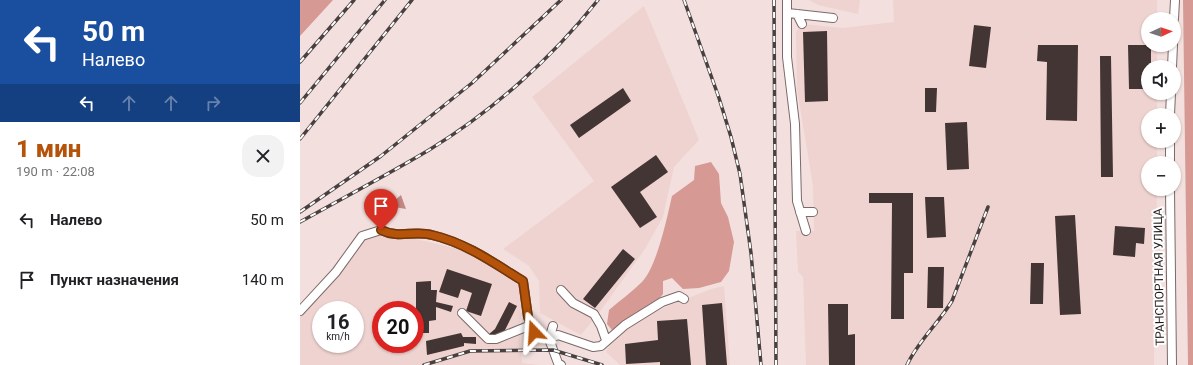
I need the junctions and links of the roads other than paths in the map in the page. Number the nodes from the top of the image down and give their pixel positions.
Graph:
1 (787, 0) edge
2 (1175, 0) edge
3 (1174, 12) edge
4 (788, 13) junction
5 (797, 14) junction
6 (833, 18) dead end
7 (802, 24) dead end
8 (1170, 196) edge
9 (800, 212) junction
10 (813, 212) dead end
11 (806, 231) dead end
12 (561, 290) dead end
13 (684, 299) dead end
14 (300, 311) edge
15 (462, 313) dead end
16 (531, 325) junction
17 (553, 326) dead end
18 (550, 339) junction
19 (606, 340) junction
20 (561, 365) edge
21 (1172, 365) edge

1 - 4 street
2 - 3 street
4 - 5 street
4 - 9 street
5 - 6 street
5 - 7 street
8 - 21 street, ТРАНСПОРТНАЯ УЛИЦА
9 - 10 street
9 - 11 street
12 - 19 street
13 - 19 street
14 - 16 street
15 - 16 street
16 - 18 street
17 - 18 street
18 - 19 street
18 - 20 street

